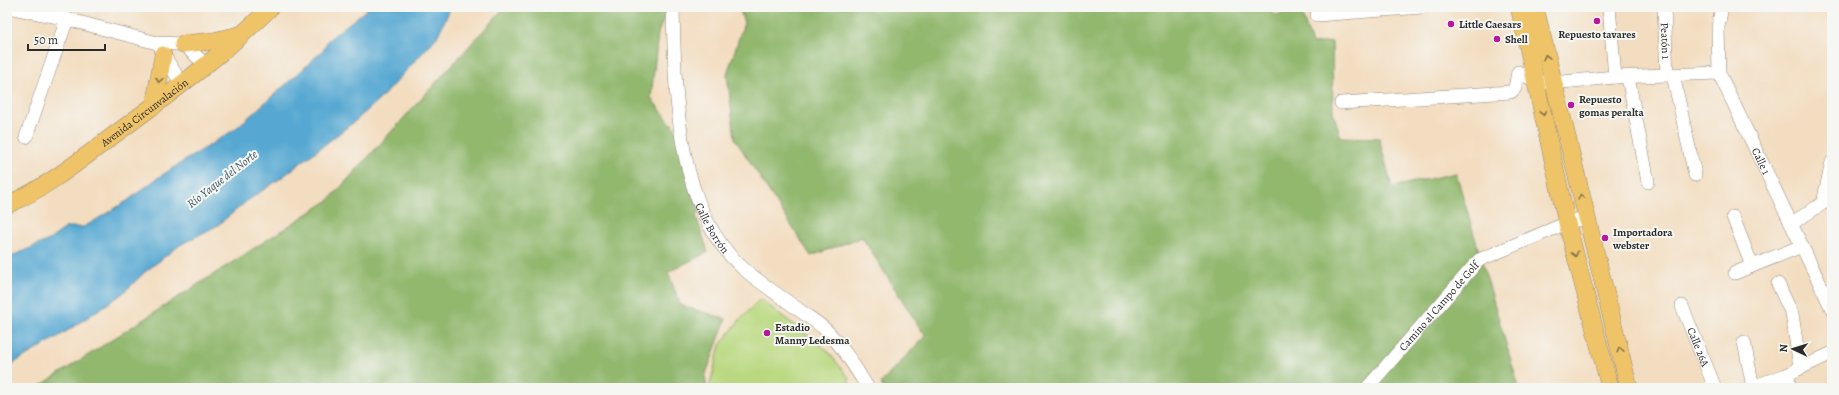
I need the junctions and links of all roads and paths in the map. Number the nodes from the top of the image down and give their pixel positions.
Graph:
1 (272, 7) edge
2 (673, 7) edge
3 (1422, 7) edge
4 (1519, 7) edge
5 (1535, 7) edge
6 (1609, 7) edge
7 (1664, 7) edge
8 (1722, 7) edge
9 (8, 8) edge
10 (1356, 10) edge
11 (1317, 15) dead end
12 (67, 19) junction
13 (245, 34) junction
14 (183, 44) junction
15 (160, 49) junction
16 (205, 64) junction
17 (1719, 73) junction
18 (1670, 75) junction
19 (1621, 77) junction
20 (1545, 82) junction
21 (182, 84) junction
22 (1341, 103) dead end
23 (154, 106) junction
24 (26, 138) dead end
25 (1832, 162) edge
26 (1695, 175) dead end
27 (1648, 182) dead end
28 (1827, 204) edge
29 (7, 205) edge
30 (1586, 217) junction
31 (1733, 217) dead end
32 (1567, 223) junction
33 (1791, 224) junction
34 (1802, 246) junction
35 (1752, 266) junction
36 (1735, 273) dead end
37 (1778, 284) dead end
38 (1682, 306) dead end
39 (1832, 309) edge
40 (1744, 342) dead end
41 (1832, 353) edge
42 (1800, 367) junction
43 (1786, 375) junction
44 (1751, 387) edge
45 (868, 388) edge
46 (1367, 388) edge
47 (1610, 388) edge
48 (1629, 388) edge
49 (1715, 388) edge
50 (1791, 388) edge

1 - 13 main road, Avenida Circunvalación
2 - 45 street, Calle Borrón
3 - 10 street
4 - 20 main road
20 -> 5 main road
6 - 19 street
7 - 18 street, Peatón 1
8 - 17 street, Calle 1
9 - 12 street
10 - 11 street
12 - 15 street
12 - 24 street
13 - 14 main road
13 - 16 main road, Avenida Circunvalación
14 - 15 street
14 - 16 street
15 - 21 street
15 -> 23 main road
16 - 21 main road, Avenida Circunvalación
17 - 18 street
17 - 33 street, Calle 1
18 - 19 street
18 - 26 street, Peatón 1
19 - 20 street
19 - 27 street
20 - 22 street
30 -> 20 main road
20 -> 32 main road
21 - 23 main road, Avenida Circunvalación
23 - 29 main road, Avenida Circunvalación
25 - 28 street
28 - 33 street
30 - 32 street, Camino al Campo de Golf
48 -> 30 main road
31 - 35 street
32 - 46 street, Camino al Campo de Golf
32 -> 47 main road
33 - 34 street, Calle 1
34 - 35 street
34 - 39 street, Calle 1
35 - 36 street
37 - 42 street
38 - 49 street, Calle 26A
40 - 44 street
41 - 42 street
42 - 43 street
43 - 44 street
43 - 50 street

